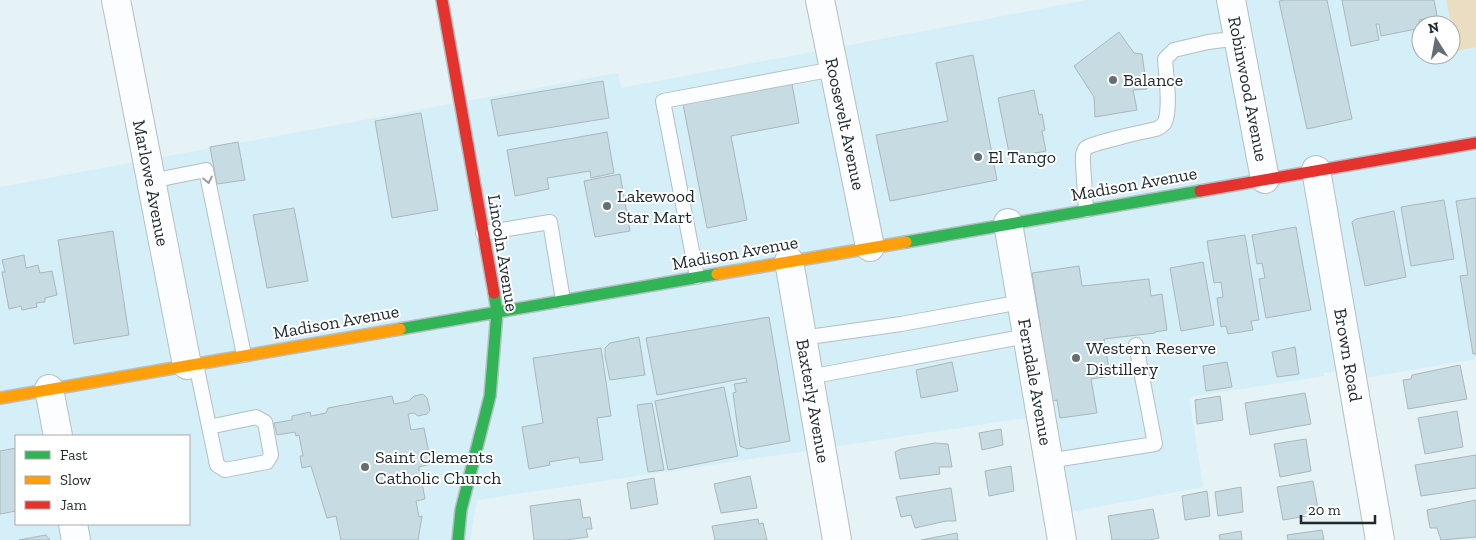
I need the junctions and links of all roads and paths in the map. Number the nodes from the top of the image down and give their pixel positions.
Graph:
1 (116, 0) edge
2 (442, 0) edge
3 (820, 0) edge
4 (1231, 0) edge
5 (1238, 38) junction
6 (834, 69) junction
7 (1476, 143) edge
8 (1316, 170) junction
9 (1265, 179) junction
10 (151, 181) junction
11 (1086, 210) junction
12 (1008, 224) junction
13 (483, 233) junction
14 (870, 247) junction
15 (789, 261) junction
16 (697, 277) junction
17 (563, 300) junction
18 (1021, 302) junction
19 (497, 312) junction
20 (1027, 336) junction
21 (802, 338) junction
22 (1136, 345) dead end
23 (244, 356) junction
24 (192, 364) junction
25 (809, 377) junction
26 (50, 389) junction
27 (0, 398) edge
28 (210, 427) junction
29 (58, 435) edge
30 (1048, 461) junction
31 (73, 525) edge
32 (76, 540) edge
33 (458, 540) edge
34 (837, 540) edge
35 (1062, 540) edge
36 (1380, 540) edge

1 - 10 street, Marlowe Avenue
2 - 13 main road, Lincoln Avenue
3 - 6 street, Roosevelt Avenue
4 - 5 street, Robinwood Avenue
5 - 9 street, Robinwood Avenue
5 - 11 lane
6 - 14 street, Roosevelt Avenue
6 - 16 lane
7 - 8 main road, Madison Avenue
8 - 9 main road, Madison Avenue
8 - 36 street, Brown Road
9 - 11 main road, Madison Avenue
10 -> 23 lane
10 - 24 street, Marlowe Avenue
11 - 12 main road, Madison Avenue
12 - 14 main road, Madison Avenue
12 - 18 street, Ferndale Avenue
13 - 17 lane
13 - 19 main road, Lincoln Avenue
14 - 15 main road, Madison Avenue
15 - 16 main road, Madison Avenue
15 - 21 street, Baxterly Avenue
16 - 17 main road, Madison Avenue
17 - 19 main road, Madison Avenue
18 - 20 street, Ferndale Avenue
18 - 21 lane
19 - 23 main road, Madison Avenue
19 - 33 main road, Lincoln Avenue
20 - 25 lane
20 - 30 street, Ferndale Avenue
21 - 25 street, Baxterly Avenue
22 - 30 lane
23 - 24 main road, Madison Avenue
24 - 26 main road, Madison Avenue
24 - 28 lane
25 - 34 street, Baxterly Avenue
26 - 27 main road, Madison Avenue
26 - 29 street
28 - 28 lane
30 - 35 street, Ferndale Avenue
31 - 32 street

